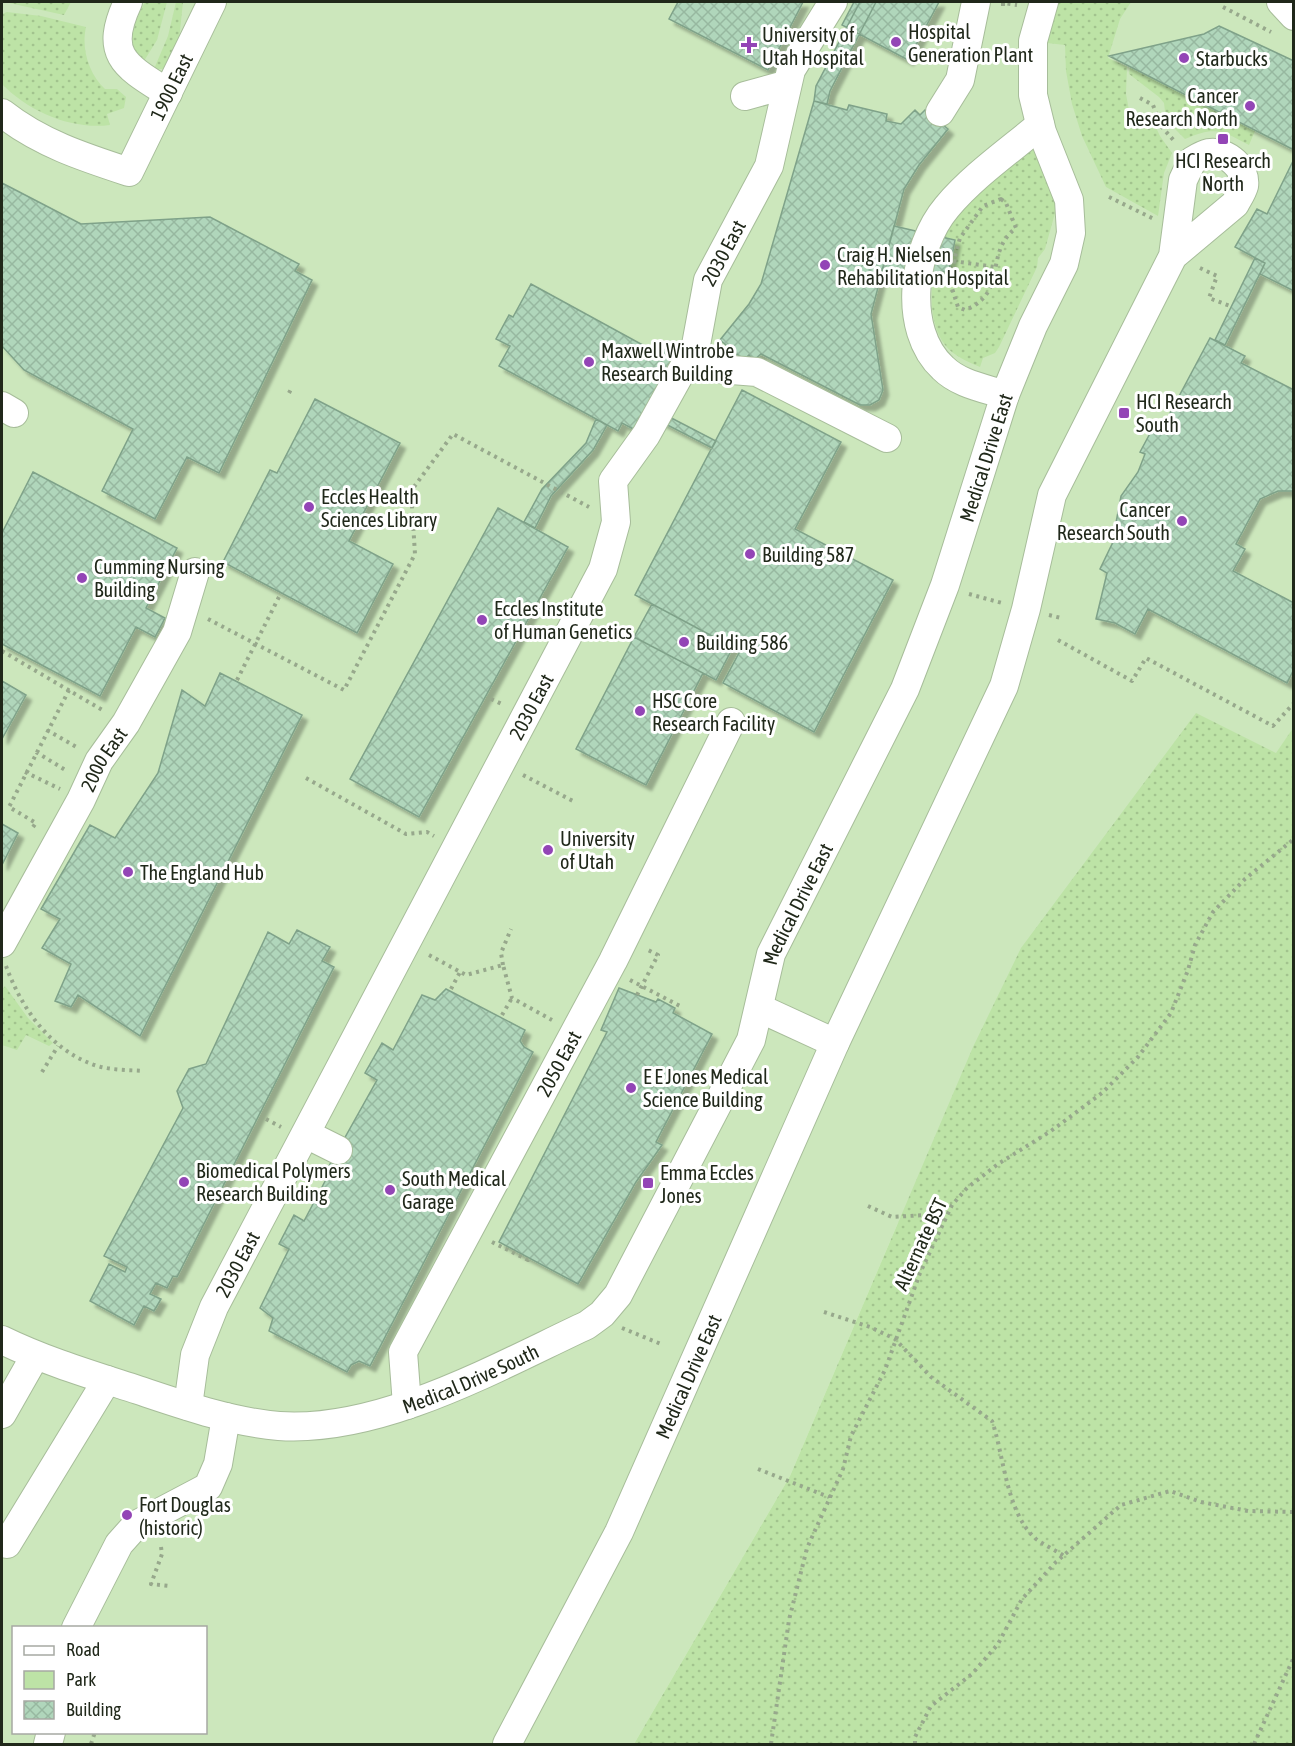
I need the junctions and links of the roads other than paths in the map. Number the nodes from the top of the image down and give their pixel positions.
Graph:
1 (128, 2) edge
2 (212, 2) edge
3 (833, 2) edge
4 (1044, 2) edge
5 (1281, 2) edge
6 (989, 7) edge
7 (1283, 25) edge
8 (786, 85) junction
9 (168, 93) junction
10 (746, 96) dead end
11 (940, 112) dead end
12 (2, 113) edge
13 (1040, 125) junction
14 (1182, 260) road end
15 (687, 360) junction
16 (1005, 395) junction
17 (887, 438) dead end
18 (195, 572) dead end
19 (731, 722) dead end
20 (3, 953) edge
21 (759, 1008) junction
22 (835, 1043) junction
23 (306, 1134) junction
24 (338, 1150) dead end
25 (2, 1340) edge
26 (35, 1356) junction
27 (106, 1380) junction
28 (407, 1405) junction
29 (188, 1406) junction
30 (2, 1414) edge
31 (226, 1417) junction
32 (8, 1545) dead end
33 (77, 1626) edge
34 (507, 1744) edge

1 - 9 street
2 - 9 street, 1900 East
3 - 8 street, 2030 East
4 - 13 street, Medical Drive East
5 - 7 street
6 - 11 street
8 - 10 street
8 - 15 street, 2030 East
9 - 12 street, 1900 East
13 - 16 street, Medical Drive East
13 - 16 street
14 - 22 street, Medical Drive East
15 - 17 street
15 - 23 street, 2030 East
16 - 21 street, Medical Drive East
18 - 20 street, 2000 East
19 - 28 street, 2050 East
21 - 22 street
21 - 28 street, Medical Drive South
22 - 34 street, Medical Drive East
23 - 24 street
23 - 29 street, 2030 East
25 - 26 street, Medical Drive South
26 - 27 street, Medical Drive South
26 - 30 street
27 - 29 street, Medical Drive South
27 - 32 street
28 - 31 street, Medical Drive South
29 - 31 street, Medical Drive South
31 - 33 street

